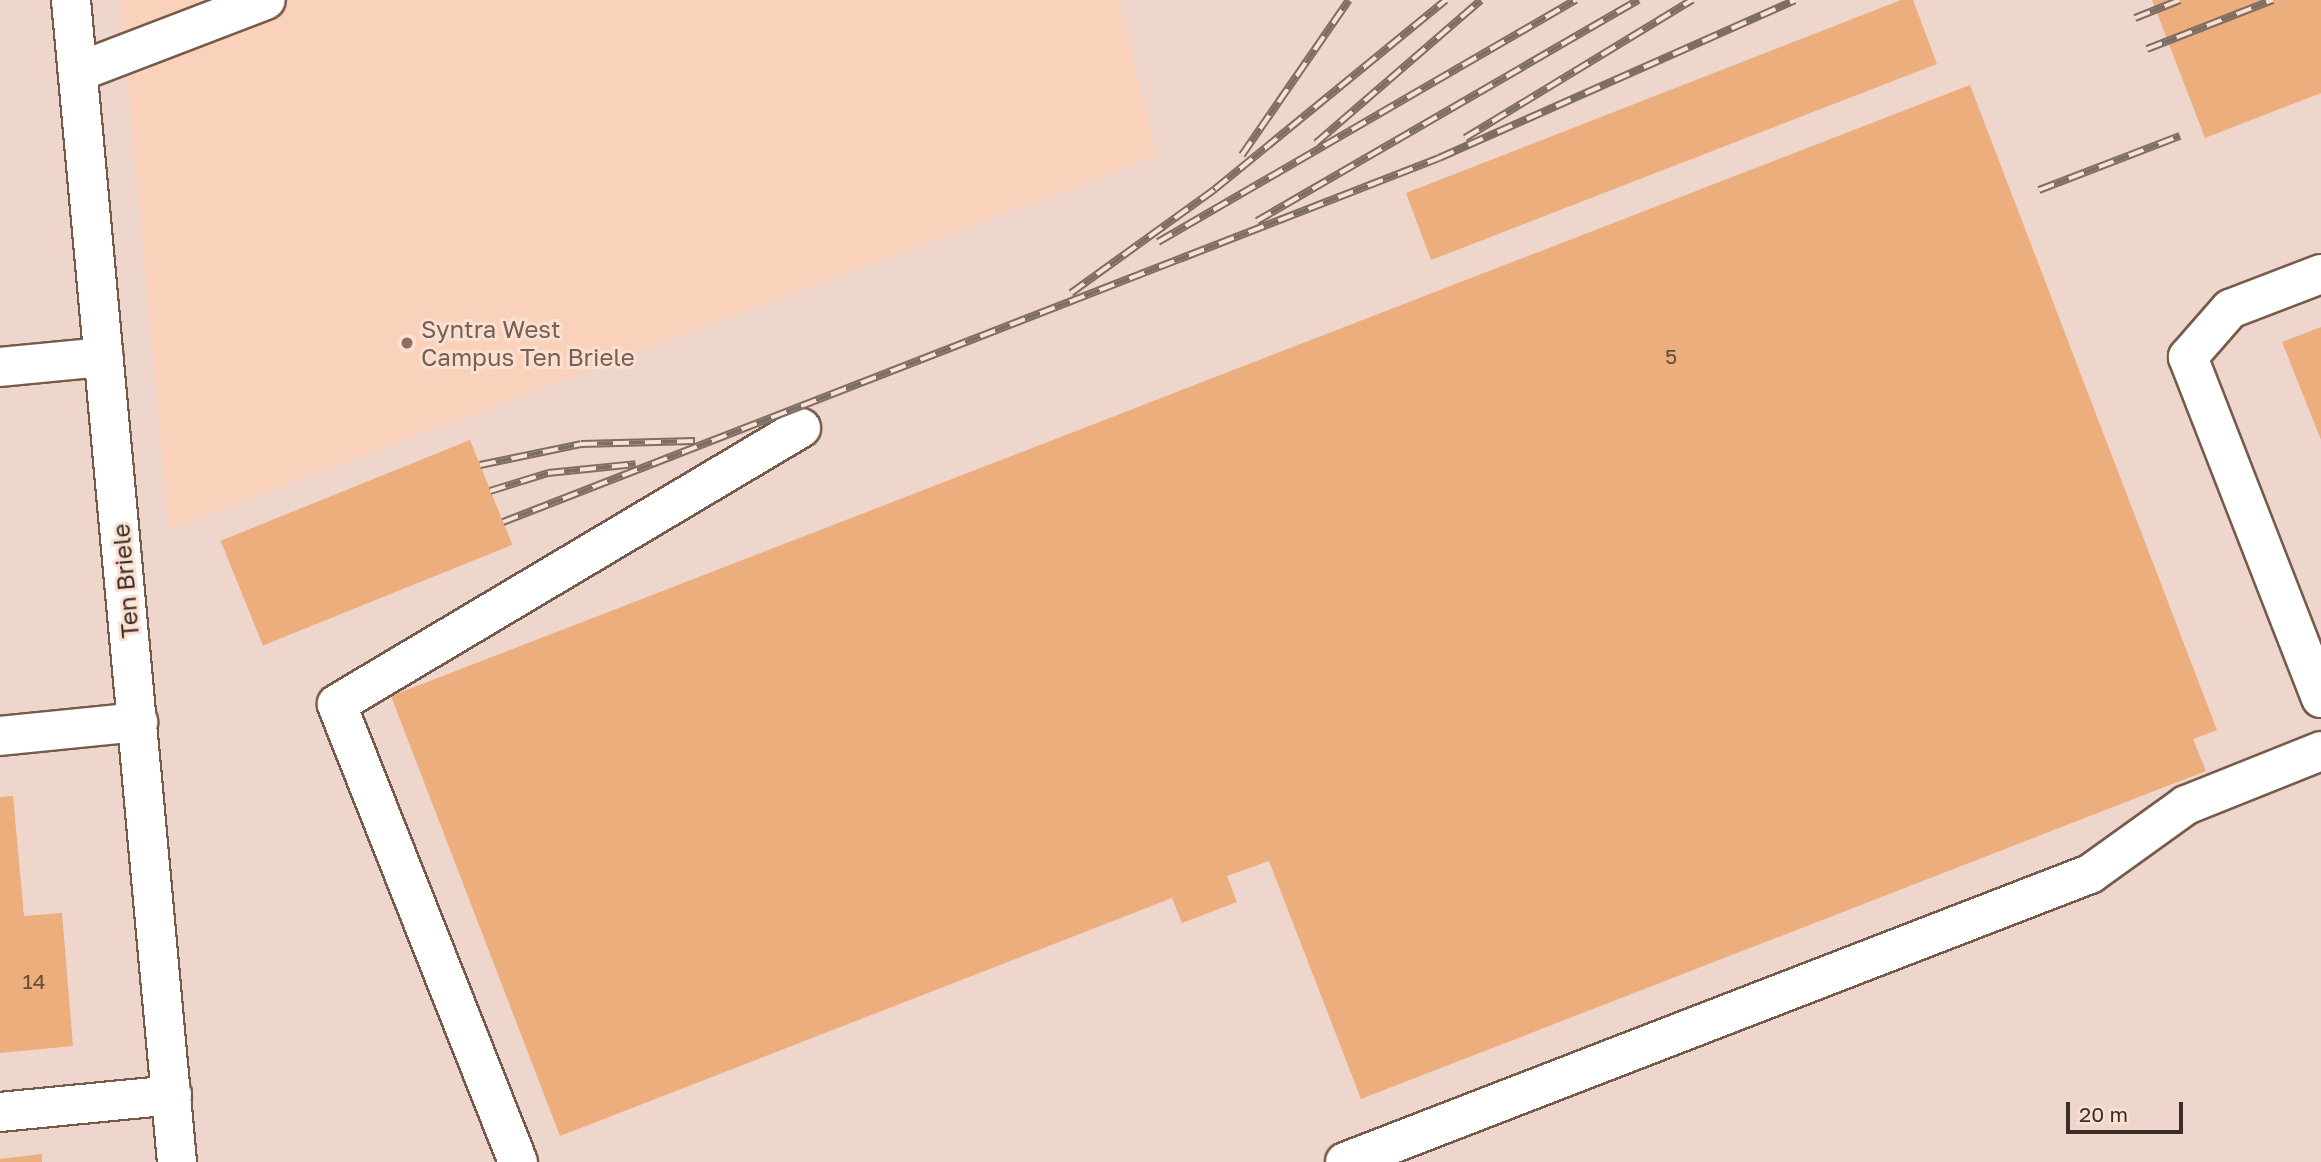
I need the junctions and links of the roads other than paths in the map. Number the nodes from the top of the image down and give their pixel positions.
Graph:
1 (71, 0) edge
2 (266, 0) edge
3 (78, 72) junction
4 (2321, 274) edge
5 (104, 357) junction
6 (0, 367) edge
7 (801, 428) dead end
8 (2321, 698) edge
9 (138, 722) junction
10 (0, 736) edge
11 (2321, 751) edge
12 (172, 1096) junction
13 (0, 1112) edge
14 (177, 1162) edge
15 (518, 1162) edge
16 (1345, 1162) edge

1 - 3 street, Ten Briele
2 - 3 street
3 - 5 street, Ten Briele
4 - 8 street
5 - 6 street
5 - 9 street, Ten Briele
7 - 15 street
9 - 10 street
9 - 12 street, Ten Briele
11 - 16 street
12 - 13 street
12 - 14 street, Ten Briele

